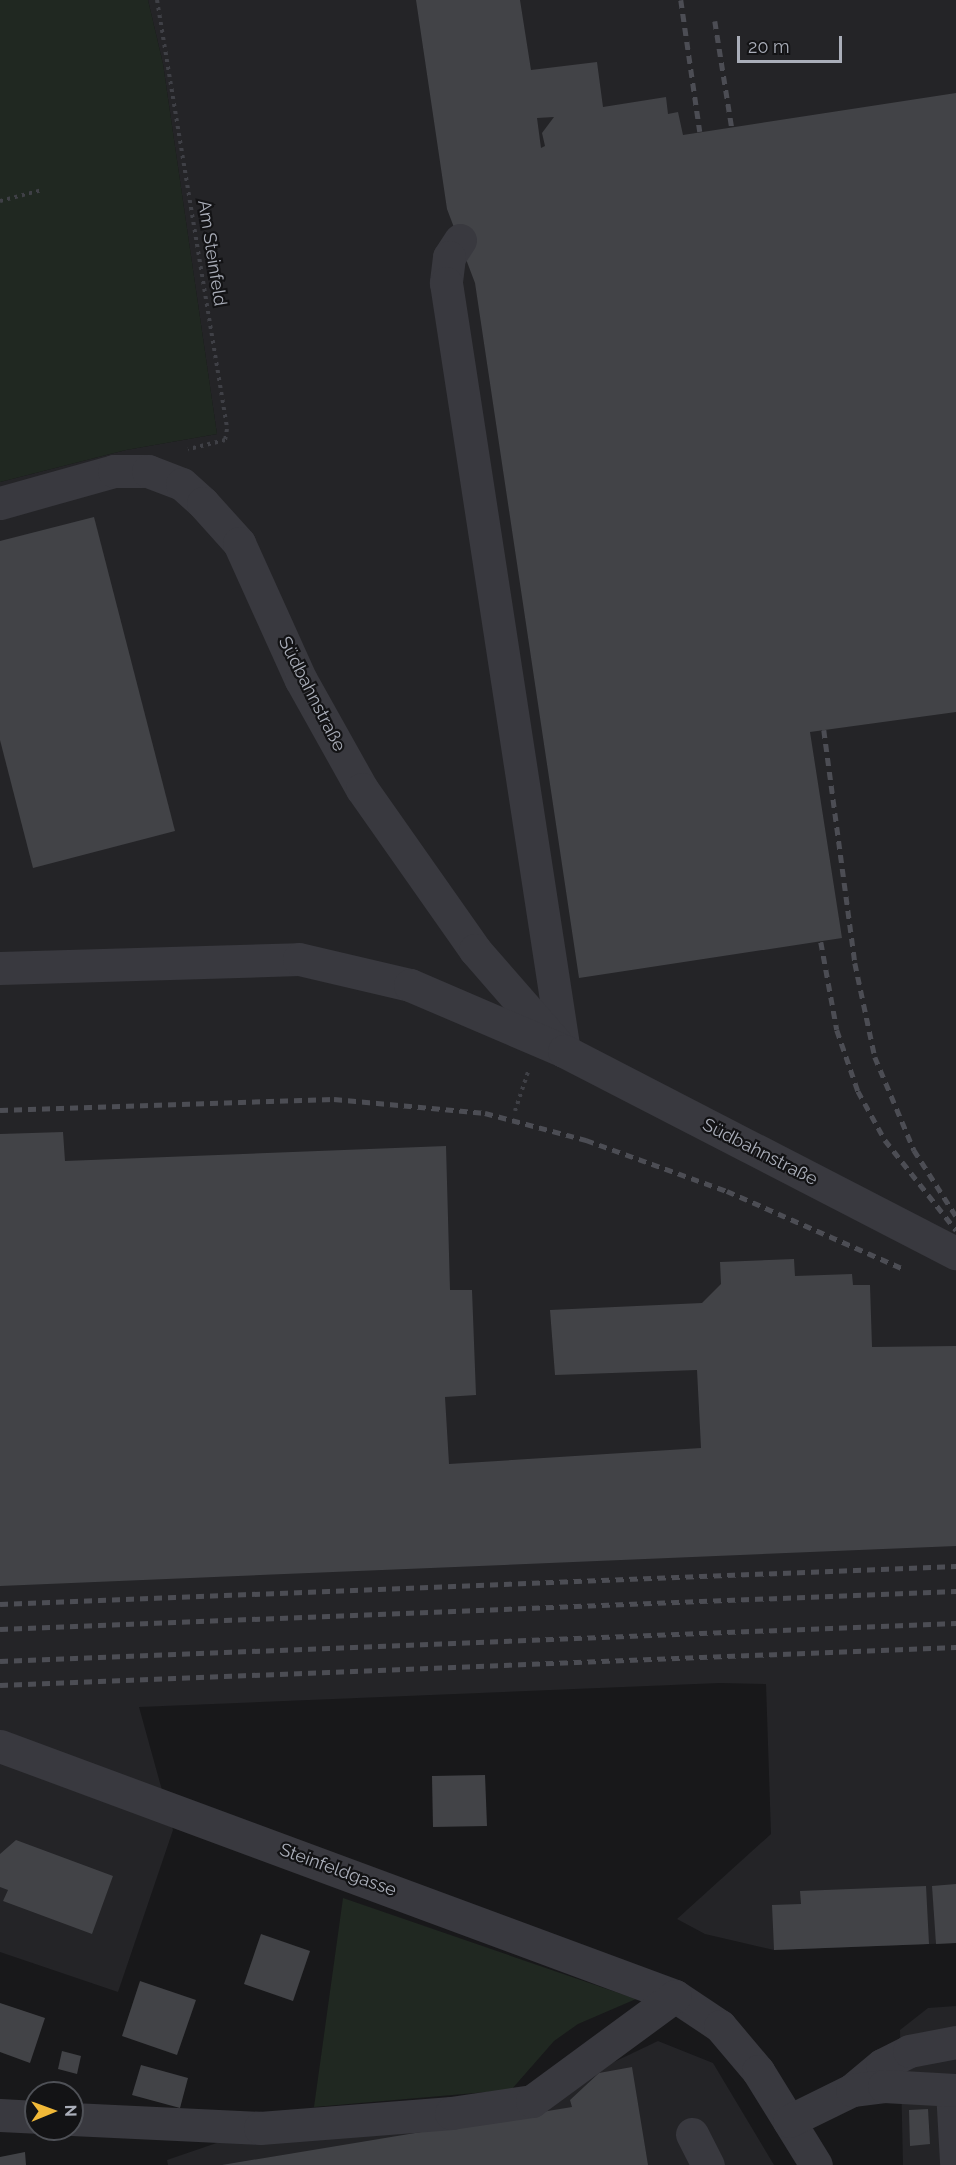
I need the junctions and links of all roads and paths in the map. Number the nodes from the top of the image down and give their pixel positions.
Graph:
1 (157, 0) edge
2 (42, 190) dead end
3 (0, 201) edge
4 (460, 240) dead end
5 (178, 451) dead end
6 (0, 503) edge
7 (0, 968) edge
8 (564, 1051) junction
9 (956, 1253) edge
10 (0, 1746) edge
11 (675, 1996) junction
12 (956, 2042) edge
13 (852, 2090) junction
14 (954, 2090) edge
15 (0, 2115) edge
16 (24, 2116) edge
17 (84, 2120) edge
18 (789, 2121) junction
19 (692, 2134) dead end
20 (956, 2162) edge
21 (811, 2164) edge
22 (708, 2165) edge

1 - 5 path, Am Steinfeld
2 - 3 path
4 - 8 street
6 - 8 street, Südbahnstraße
7 - 8 street, Südbahnstraße
8 - 9 street, Südbahnstraße
10 - 11 street, Steinfeldgasse
11 - 17 street
11 - 18 street, Steinfeldgasse
12 - 13 street
13 - 14 street
13 - 18 street
14 - 20 street
15 - 16 street
18 - 21 street, Steinfeldgasse
19 - 22 street

